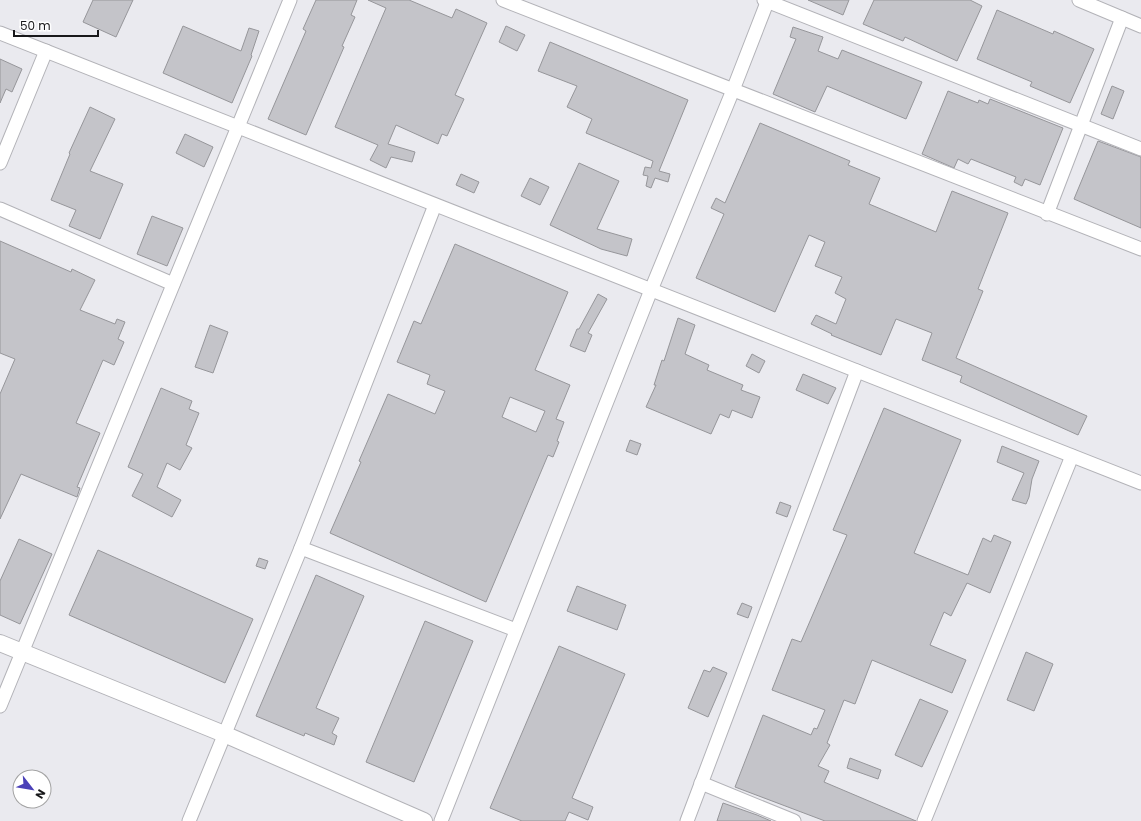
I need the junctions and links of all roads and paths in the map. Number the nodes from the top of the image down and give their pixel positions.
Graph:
1 (290, 0) edge
2 (503, 0) edge
3 (766, 0) edge
4 (1079, 0) edge
5 (1122, 18) junction
6 (1141, 26) edge
7 (0, 33) edge
8 (46, 51) junction
9 (733, 90) junction
10 (1081, 125) junction
11 (238, 127) junction
12 (1141, 149) edge
13 (0, 162) edge
14 (436, 205) junction
15 (0, 209) edge
16 (1048, 214) junction
17 (1141, 249) edge
18 (173, 284) junction
19 (652, 290) junction
20 (857, 371) junction
21 (1072, 456) junction
22 (1141, 483) edge
23 (301, 548) junction
24 (516, 630) junction
25 (0, 643) edge
26 (22, 652) junction
27 (0, 706) edge
28 (224, 734) junction
29 (702, 783) junction
30 (189, 821) edge
31 (424, 821) edge
32 (441, 821) edge
33 (687, 821) edge
34 (794, 821) edge
35 (924, 821) edge

1 - 11 street
2 - 9 street
3 - 9 street
3 - 10 street
4 - 5 street
5 - 6 street
5 - 10 street
7 - 8 street
8 - 11 street
8 - 13 street
9 - 16 street
9 - 19 street
10 - 12 street
10 - 16 street
11 - 14 street
11 - 18 street
14 - 19 street
14 - 23 street
15 - 18 street
16 - 17 street
18 - 26 street
19 - 20 street
19 - 24 street
20 - 21 street
20 - 29 street
21 - 22 street
21 - 35 street
23 - 24 street
23 - 28 street
24 - 32 street
25 - 26 street
26 - 27 street
26 - 28 street
28 - 30 street
28 - 31 street
29 - 33 street
29 - 34 street

